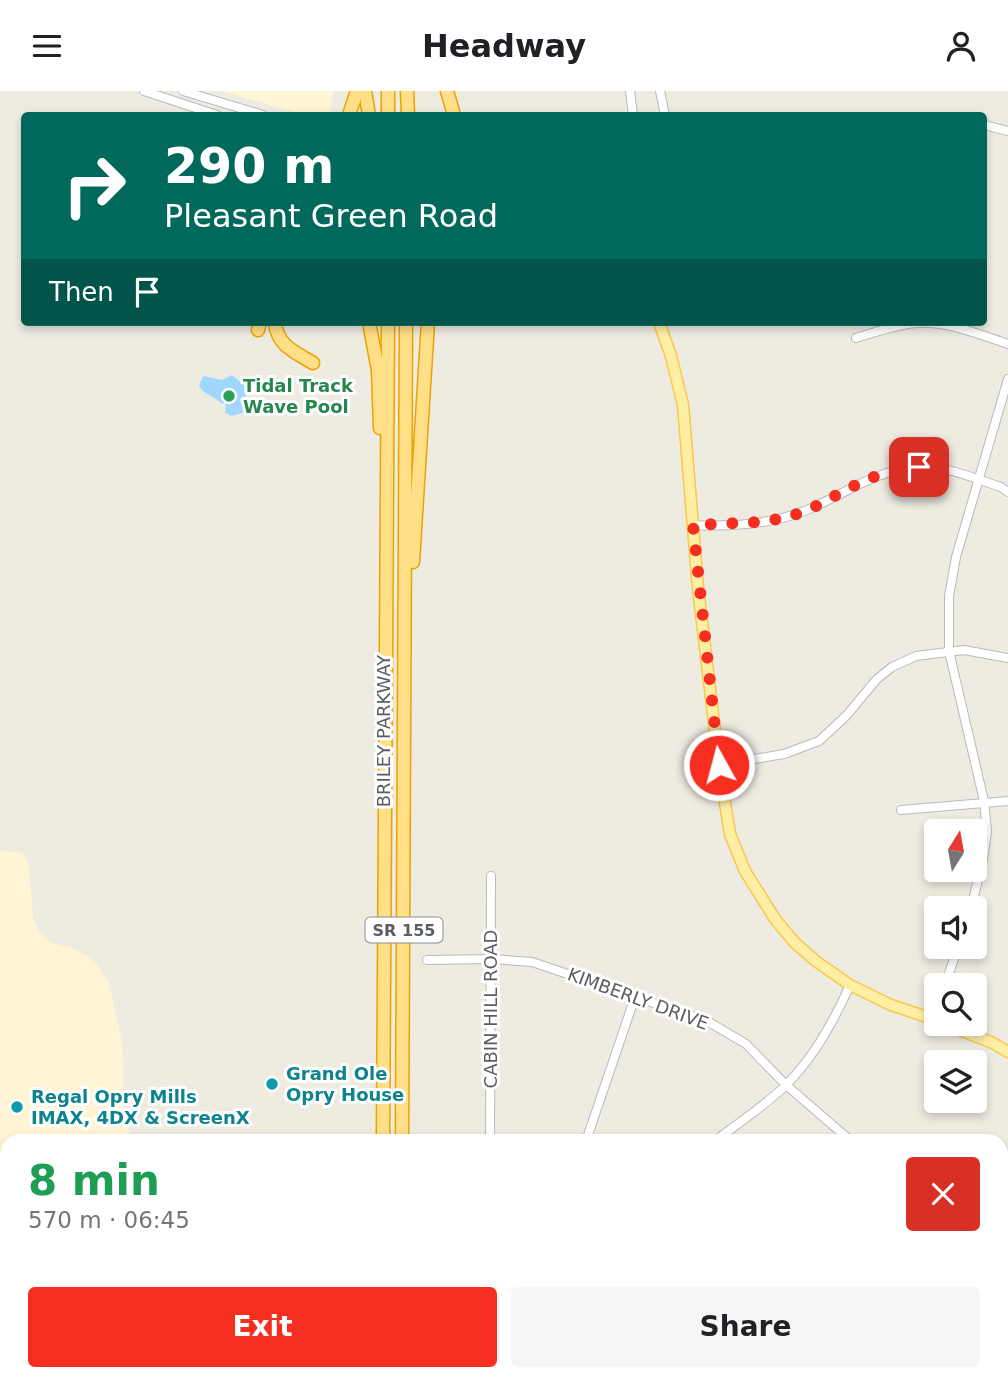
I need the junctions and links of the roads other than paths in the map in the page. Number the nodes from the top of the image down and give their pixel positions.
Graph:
1 (144, 91) edge
2 (183, 91) edge
3 (357, 91) edge
4 (365, 91) edge
5 (388, 91) edge
6 (407, 91) edge
7 (446, 91) edge
8 (630, 91) edge
9 (660, 91) edge
10 (208, 112) edge
11 (252, 112) edge
12 (350, 112) edge
13 (368, 112) edge
14 (388, 112) edge
15 (408, 112) edge
16 (443, 112) edge
17 (453, 112) edge
18 (633, 112) edge
19 (664, 112) edge
20 (987, 126) edge
21 (1008, 131) edge
22 (276, 326) edge
23 (370, 326) edge
24 (388, 326) edge
25 (406, 326) edge
26 (428, 326) edge
27 (654, 326) edge
28 (660, 326) edge
29 (906, 326) edge
30 (948, 326) edge
31 (856, 338) dead end
32 (1008, 344) edge
33 (313, 363) dead end
34 (1008, 379) edge
35 (683, 425) junction
36 (978, 480) junction
37 (1008, 492) edge
38 (693, 525) junction
39 (385, 568) junction
40 (949, 651) junction
41 (1008, 658) edge
42 (405, 720) junction
43 (719, 765) junction
44 (984, 801) junction
45 (1008, 801) edge
46 (901, 810) dead end
47 (491, 876) dead end
48 (974, 896) edge
49 (492, 959) junction
50 (427, 960) dead end
51 (850, 985) junction
52 (635, 996) junction
53 (924, 1015) edge
54 (977, 1036) edge
55 (1008, 1052) edge
56 (786, 1085) junction
57 (383, 1134) edge
58 (402, 1134) edge
59 (490, 1134) edge
60 (588, 1134) edge
61 (725, 1134) edge
62 (843, 1134) edge

1 - 10 street
2 - 11 street
3 - 12 highway
4 - 13 highway
5 - 14 highway
6 - 15 highway
7 - 16 highway
7 - 17 highway
8 - 18 street
9 - 19 street
20 - 21 street
22 - 33 highway
23 - 39 highway
24 - 39 highway, BRILEY PARKWAY / SR 155
25 - 42 highway, BRILEY PARKWAY / SR 155
26 - 42 highway
27 - 35 main road
28 - 35 main road
29 - 31 street
30 - 32 street
34 - 36 street
35 - 38 main road
36 - 37 street
36 - 38 street
36 - 40 street
38 - 43 main road
39 - 57 highway, BRILEY PARKWAY / SR 155
40 - 41 street
40 - 43 street
40 - 44 street
42 - 58 highway, BRILEY PARKWAY / SR 155
43 - 51 main road
44 - 45 street
44 - 46 street
44 - 48 street
47 - 49 street, CABIN HILL ROAD
49 - 50 street, KIMBERLY DRIVE
49 - 52 street, KIMBERLY DRIVE
49 - 59 street, CABIN HILL ROAD
51 - 53 main road
51 - 56 street
52 - 56 street, KIMBERLY DRIVE
52 - 60 street
54 - 55 main road
56 - 61 street
56 - 62 street, KIMBERLY DRIVE

